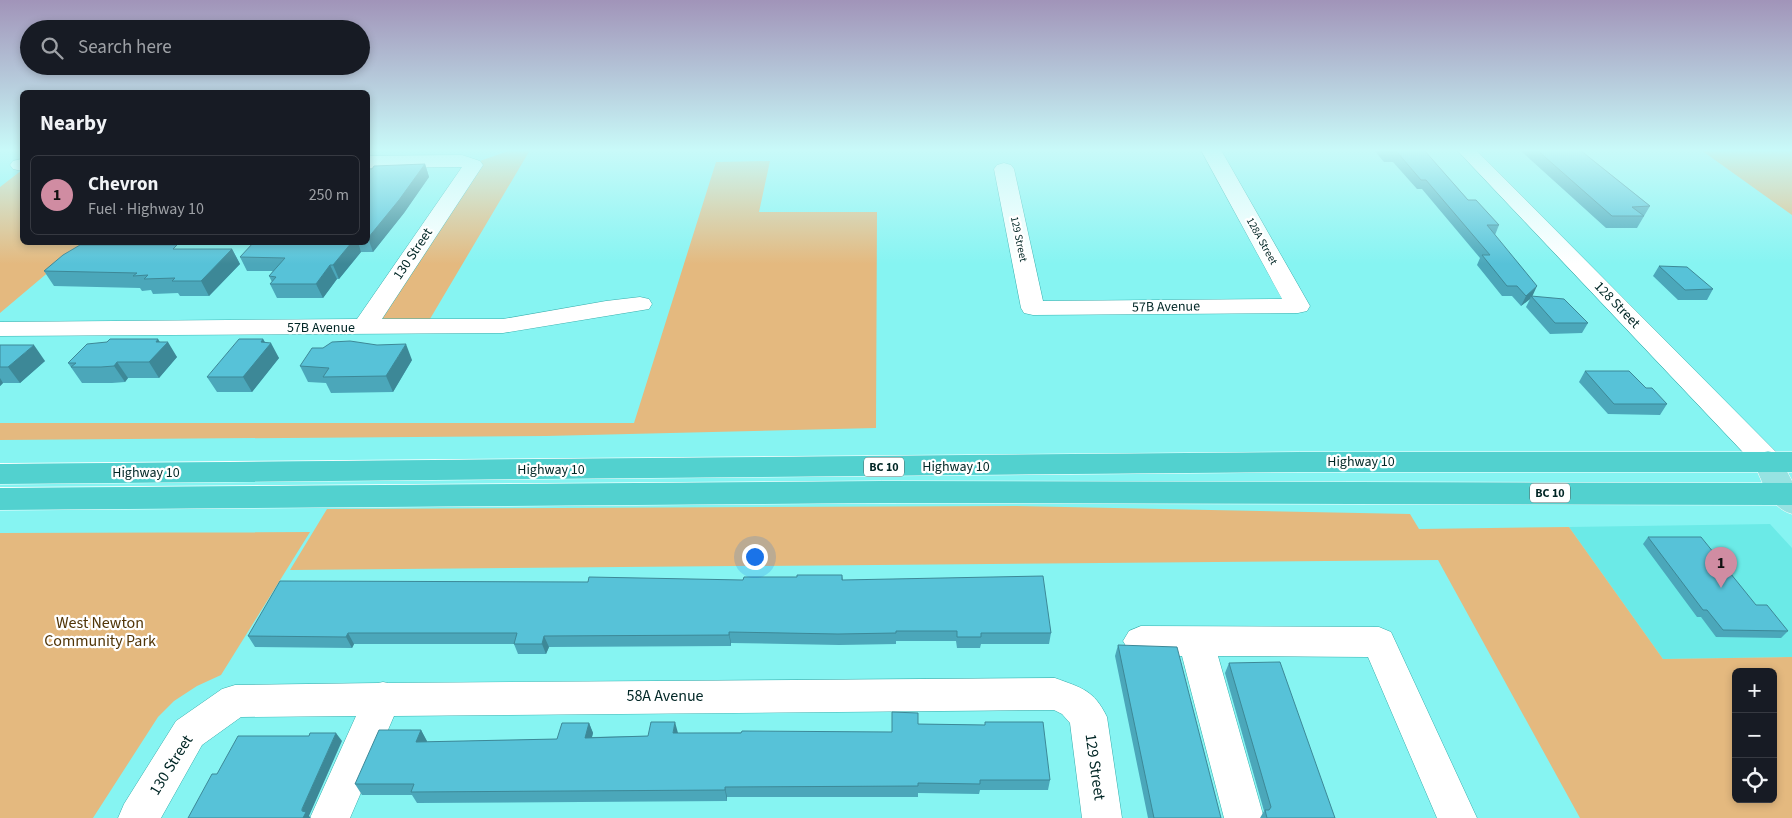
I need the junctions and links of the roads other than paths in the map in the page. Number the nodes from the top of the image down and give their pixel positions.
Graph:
1 (458, 188) edge
2 (1008, 188) edge
3 (1232, 188) edge
4 (1504, 188) edge
5 (640, 304) dead end
6 (1298, 306) joint
7 (1033, 308) joint
8 (364, 328) junction
9 (0, 329) edge
10 (1780, 462) edge
11 (0, 474) edge
12 (1790, 492) edge
13 (0, 499) edge
14 (1196, 641) junction
15 (1141, 642) dead end
16 (383, 698) junction
17 (235, 701) joint
18 (1088, 717) joint
19 (138, 818) edge
20 (330, 818) edge
21 (1102, 818) edge
22 (1244, 818) edge
23 (1457, 818) edge

1 - 8 street, 130 Street
2 - 7 street, 129 Street
3 - 6 street, 128A Street
4 - 10 street, 128 Street
5 - 8 street, 57B Avenue
6 - 7 street, 57B Avenue
8 - 9 street, 57B Avenue
10 - 11 highway, Highway 10 / BC 10
10 - 12 main road, 128 Street
12 - 13 highway, Highway 10 / BC 10
14 - 15 street
14 - 22 street
14 - 23 street
16 - 17 street, 58A Avenue
16 - 18 street, 58A Avenue
16 - 20 street
17 - 19 street, 130 Street
18 - 21 street, 129 Street

